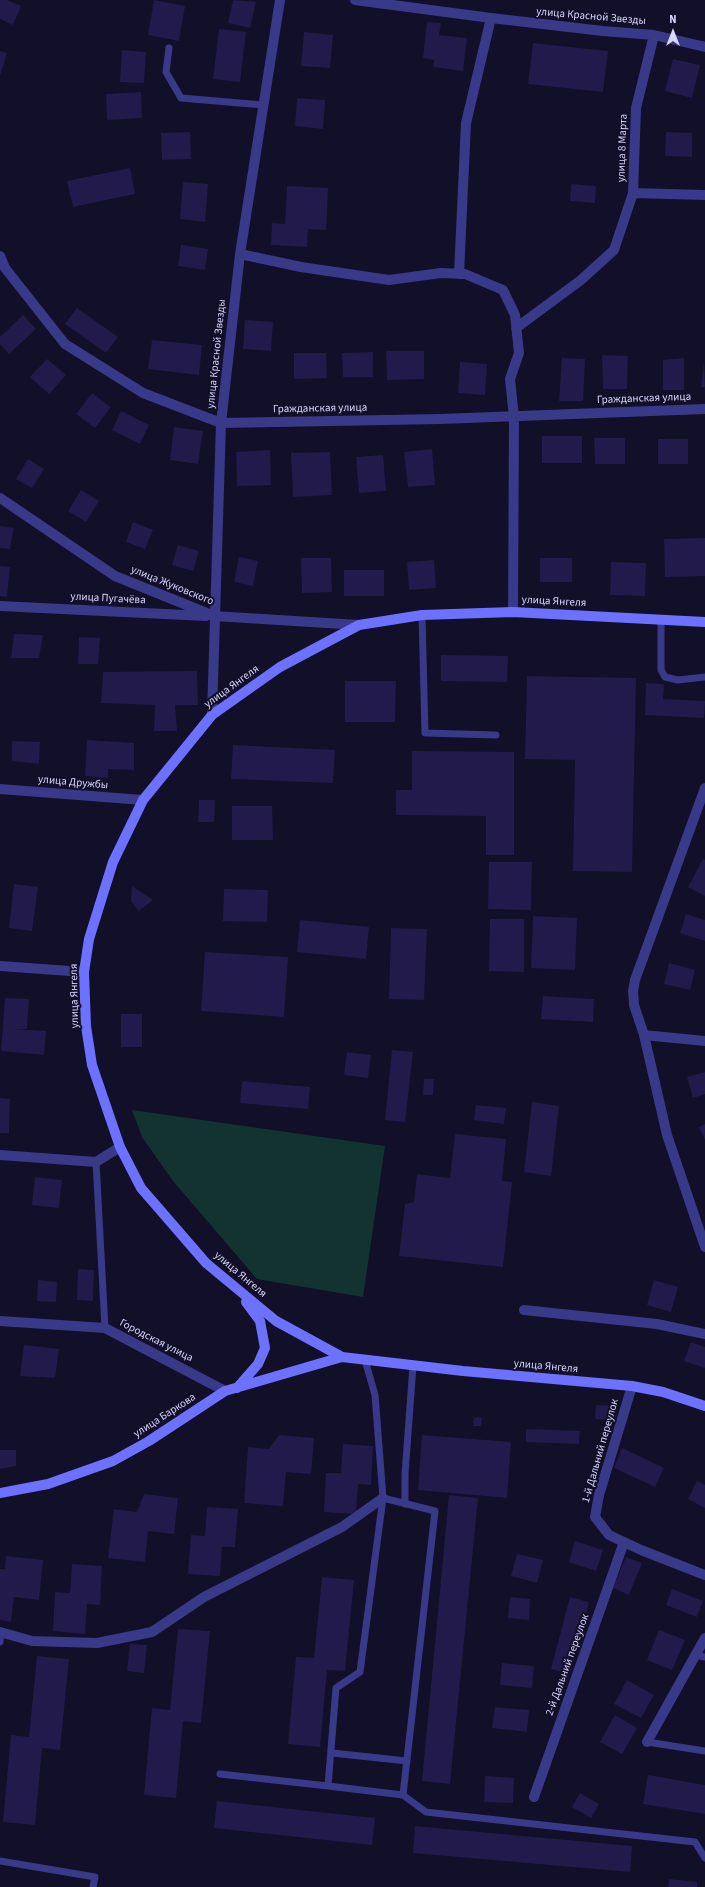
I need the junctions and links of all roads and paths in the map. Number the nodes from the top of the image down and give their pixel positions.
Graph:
1 (280, 0) edge
2 (355, 0) edge
3 (491, 18) junction
4 (654, 34) junction
5 (705, 47) edge
6 (169, 48) dead end
7 (263, 105) junction
8 (633, 193) junction
9 (705, 195) edge
10 (240, 254) junction
11 (0, 256) edge
12 (459, 274) junction
13 (516, 328) junction
14 (705, 409) edge
15 (514, 416) junction
16 (221, 423) junction
17 (0, 498) edge
18 (0, 606) edge
19 (513, 612) junction
20 (422, 615) junction
21 (214, 616) junction
22 (661, 620) junction
23 (705, 622) edge
24 (359, 625) junction
25 (705, 677) edge
26 (212, 715) junction
27 (496, 735) dead end
28 (705, 788) edge
29 (0, 789) edge
30 (143, 800) junction
31 (0, 966) edge
32 (84, 972) junction
33 (644, 1036) junction
34 (705, 1041) edge
35 (120, 1147) junction
36 (0, 1155) edge
37 (96, 1162) junction
38 (705, 1247) edge
39 (239, 1292) junction
40 (524, 1310) dead end
41 (0, 1321) edge
42 (105, 1328) junction
43 (705, 1334) edge
44 (342, 1357) junction
45 (365, 1360) junction
46 (413, 1366) junction
47 (632, 1386) junction
48 (237, 1388) junction
49 (225, 1391) junction
50 (705, 1406) edge
51 (0, 1493) edge
52 (383, 1498) junction
53 (405, 1504) junction
54 (624, 1542) junction
55 (705, 1575) edge
56 (0, 1635) edge
57 (705, 1638) edge
58 (700, 1656) edge
59 (647, 1742) joint
60 (705, 1751) edge
61 (332, 1753) junction
62 (406, 1761) junction
63 (220, 1774) dead end
64 (328, 1786) junction
65 (402, 1795) junction
66 (534, 1797) dead end
67 (705, 1858) edge
68 (0, 1861) edge
69 (94, 1887) edge

1 - 7 street, улица Красной Звезды
2 - 3 street, улица Красной Звезды
3 - 4 street, улица Красной Звезды
3 - 12 street
4 - 5 street, улица Красной Звезды
4 - 8 street, улица 8 Марта
6 - 7 lane
7 - 10 street, улица Красной Звезды
8 - 9 street, улица 8 Марта
8 - 13 street
10 - 12 street
10 - 16 street, улица Красной Звезды
11 - 16 street, Гражданская улица
12 - 13 street
13 - 15 street
14 - 15 street, Гражданская улица
15 - 16 street, Гражданская улица
15 - 19 street
16 - 21 street, улица Красной Звезды
17 - 21 street, улица Жуковского
18 - 21 street, улица Пугачёва
19 - 20 street, улица Янгеля
19 - 22 street, улица Янгеля
20 - 24 street, улица Янгеля
20 - 27 lane
21 - 24 street, улица Жуковского
21 - 26 street, улица Красной Звезды
22 - 23 street, улица Янгеля
22 - 25 lane
24 - 26 street, улица Янгеля
26 - 30 street, улица Янгеля
28 - 33 street
29 - 30 street, улица Дружбы
30 - 32 street, улица Янгеля
31 - 32 street
32 - 35 street, улица Янгеля
33 - 34 street
33 - 38 street
35 - 37 street
35 - 39 street, улица Янгеля
36 - 37 street
37 - 42 lane
39 - 44 street, улица Янгеля
39 - 48 street
40 - 43 street
41 - 42 street, Городская улица
42 - 49 street, Городская улица
44 - 45 street, улица Янгеля
44 - 48 street, улица Баркова
45 - 46 street, улица Янгеля
45 - 52 lane
46 - 47 street, улица Янгеля
46 - 53 lane
47 - 50 street, улица Янгеля
47 - 54 street, 1-й Дальний переулок
48 - 49 street, улица Баркова
49 - 51 street, улица Баркова
52 - 53 lane
52 - 56 street
52 - 61 lane
53 - 62 lane
54 - 55 street, 1-й Дальний переулок
54 - 66 street, 2-й Дальний переулок
57 - 58 street
58 - 59 street
59 - 60 lane
61 - 62 lane
61 - 64 lane
62 - 65 lane
63 - 64 lane
64 - 65 lane
65 - 67 lane
68 - 69 lane

